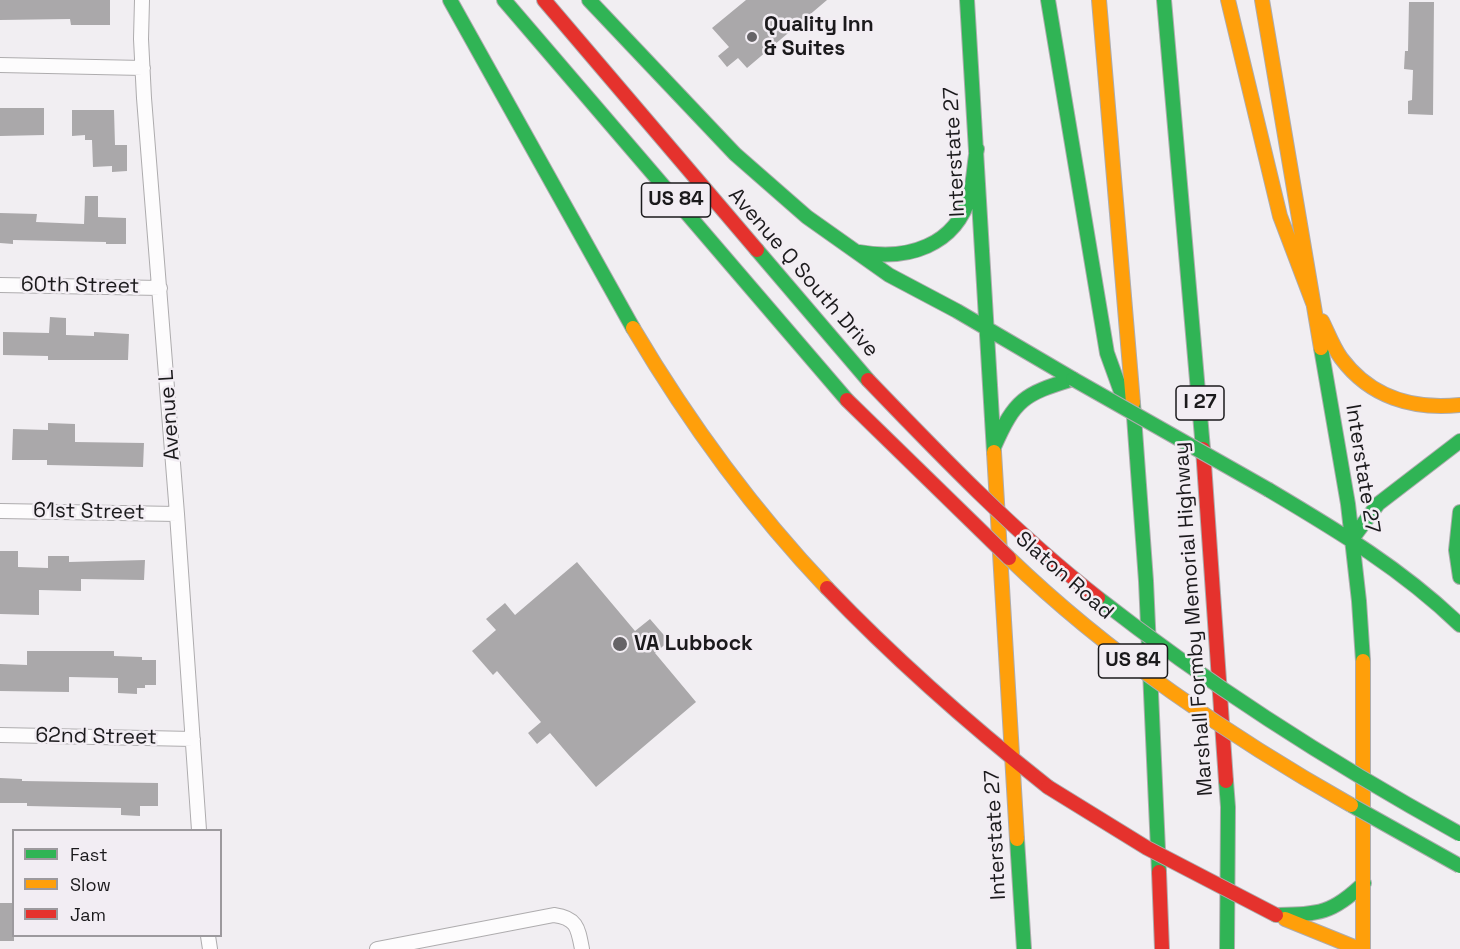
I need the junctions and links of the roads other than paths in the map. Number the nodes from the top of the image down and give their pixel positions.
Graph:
1 (142, 0) edge
2 (450, 0) edge
3 (504, 0) edge
4 (544, 0) edge
5 (590, 0) edge
6 (967, 0) edge
7 (1048, 0) edge
8 (1099, 0) edge
9 (1164, 0) edge
10 (1228, 0) edge
11 (1262, 0) edge
12 (0, 65) edge
13 (143, 68) junction
14 (977, 149) junction
15 (853, 250) junction
16 (0, 285) edge
17 (160, 288) junction
18 (1313, 303) junction
19 (986, 327) junction
20 (1073, 379) junction
21 (868, 380) joint
22 (1460, 405) edge
23 (1135, 430) junction
24 (1460, 441) edge
25 (994, 447) junction
26 (0, 511) edge
27 (1460, 512) edge
28 (177, 514) junction
29 (1352, 539) junction
30 (1460, 578) edge
31 (1460, 625) edge
32 (0, 735) edge
33 (193, 739) junction
34 (1012, 760) junction
35 (1228, 807) junction
36 (199, 829) edge
37 (1460, 834) edge
38 (1460, 867) edge
39 (1364, 883) junction
40 (1276, 915) junction
41 (377, 949) edge
42 (582, 949) edge
43 (1024, 949) edge
44 (1162, 949) edge
45 (1227, 949) edge
46 (1239, 949) edge
47 (1361, 949) edge

1 - 13 street, Avenue L
2 - 34 main road
3 - 38 main road, Slaton Road / US 84, bridge
4 - 21 main road, Avenue Q South Drive / US 84
5 - 15 main road
6 - 14 main road, Interstate 27
7 - 23 main road
8 - 23 main road
9 - 35 main road, Marshall Formby Memorial Highway / I 27
10 - 18 main road
11 - 18 main road, Interstate 27
12 - 13 street
13 - 17 street, Avenue L
14 - 15 main road
14 - 19 main road, Interstate 27
15 - 19 main road
16 - 17 street, 60th Street
17 - 28 street, Avenue L
18 - 22 main road
18 - 29 main road, Interstate 27
19 - 20 main road
19 - 25 main road, Interstate 27
20 - 25 main road
20 - 29 main road, bridge
21 - 37 main road, Slaton Road / US 84, bridge
23 - 44 main road
24 - 29 main road
25 - 34 main road, Interstate 27
26 - 28 street, 61st Street
27 - 30 main road
28 - 33 street, Avenue L
29 - 31 main road
29 - 39 main road, Interstate 27
32 - 33 street, 62nd Street
33 - 36 street, Avenue L
34 - 40 main road, bridge
34 - 43 main road, Interstate 27
35 - 45 main road, Marshall Formby Memorial Highway / I 27
35 - 46 main road
39 - 40 main road
39 - 47 main road, Interstate 27
40 - 47 main road
41 - 42 street

